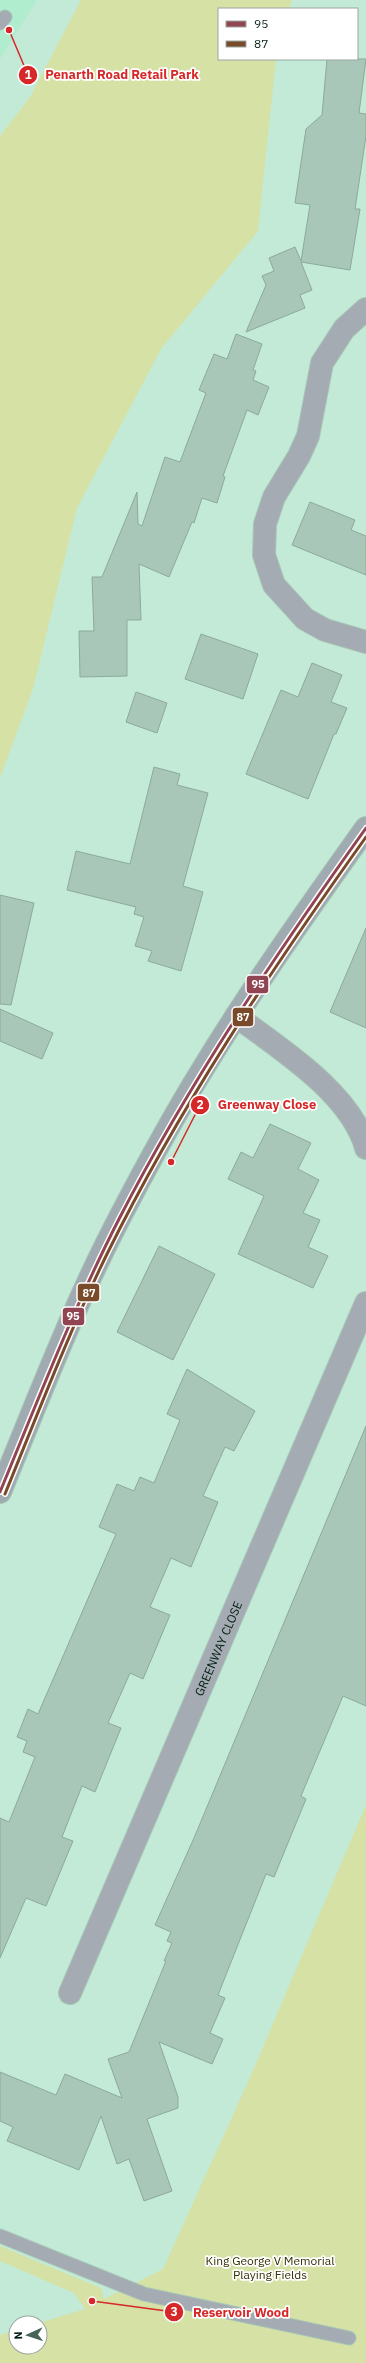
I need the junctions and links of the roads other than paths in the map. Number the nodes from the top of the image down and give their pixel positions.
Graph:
1 (366, 309) edge
2 (366, 642) edge
3 (366, 828) edge
4 (236, 1016) junction
5 (366, 1148) edge
6 (366, 1303) edge
7 (0, 1492) edge
8 (70, 1993) dead end
9 (0, 2236) edge
10 (350, 2338) dead end

1 - 2 street
3 - 4 main road
4 - 5 street
4 - 7 main road
6 - 8 street, GREENWAY CLOSE
9 - 10 lane

